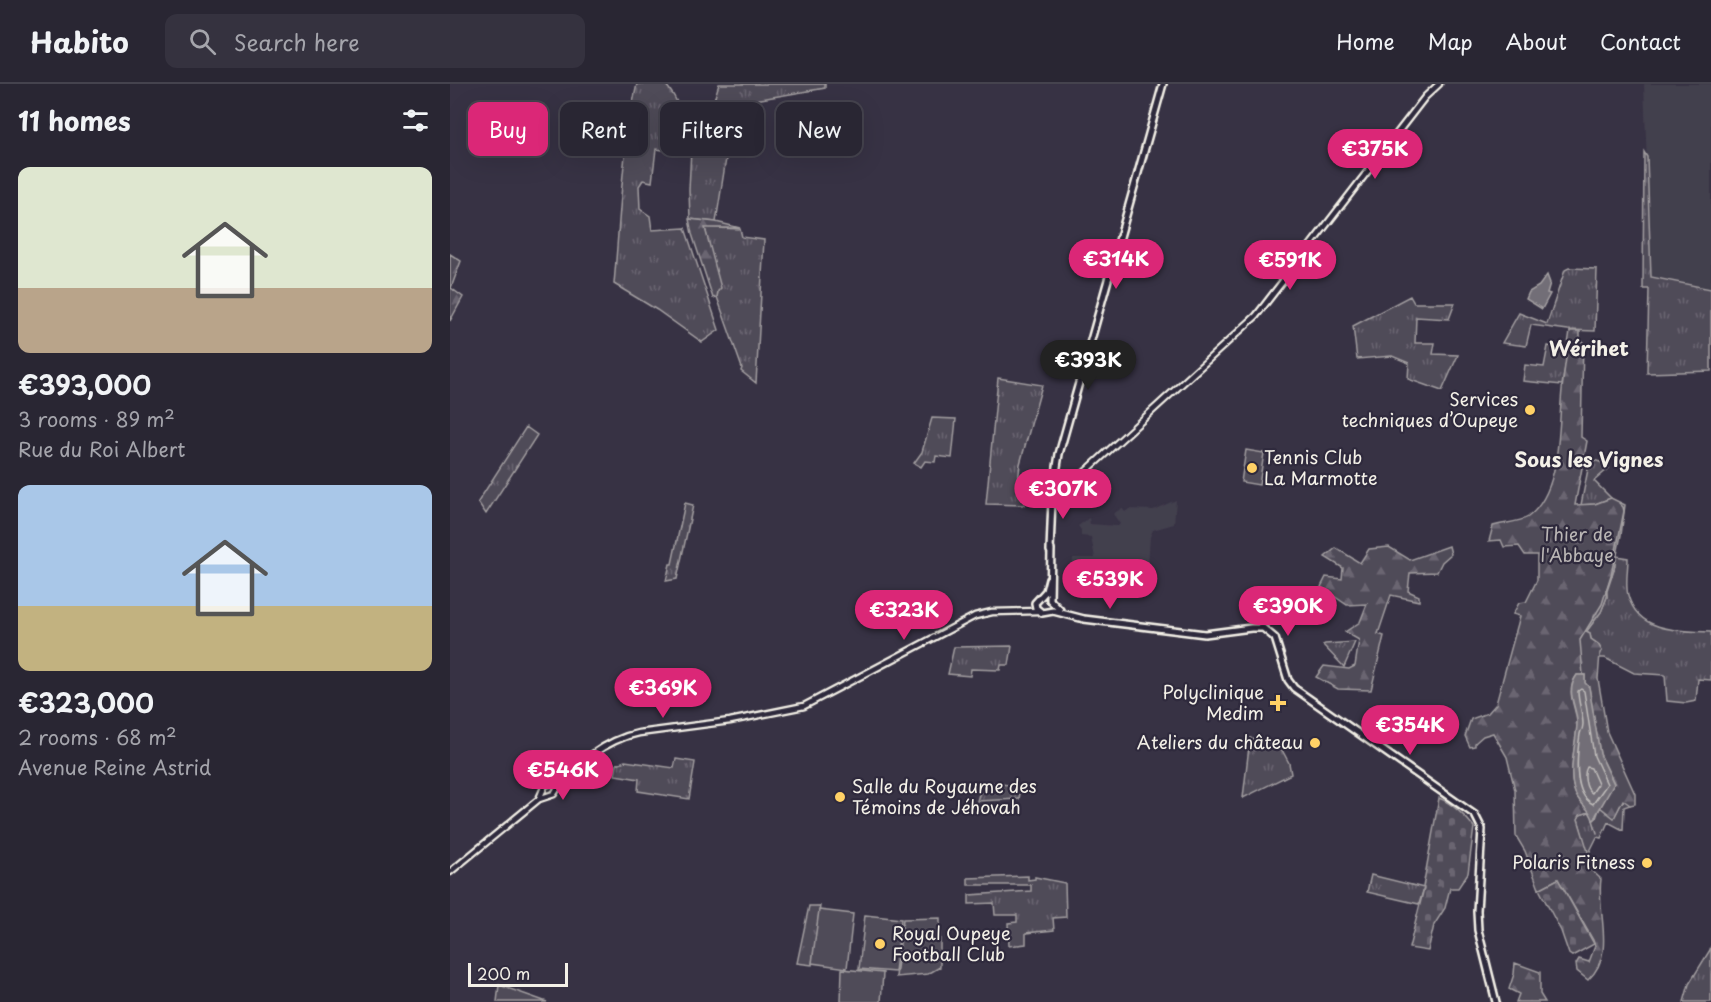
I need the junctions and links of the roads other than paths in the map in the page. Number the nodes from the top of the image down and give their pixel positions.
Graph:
1 (1163, 84) edge
2 (1439, 84) edge
3 (1052, 499) junction
4 (1049, 579) junction
5 (1041, 597) junction
6 (1051, 601) junction
7 (1035, 604) junction
8 (1038, 611) junction
9 (1048, 611) junction
10 (1024, 612) junction
11 (1067, 615) junction
12 (561, 781) junction
13 (550, 783) junction
14 (556, 788) junction
15 (543, 790) junction
16 (549, 796) junction
17 (539, 799) junction
18 (450, 872) edge
19 (1496, 1002) edge

1 - 3 main road
2 - 3 street
3 - 4 main road
4 - 5 main road
4 - 6 main road
5 - 6 main road
5 - 7 main road
6 - 9 main road
6 - 11 main road
7 - 8 main road
7 - 10 street
8 - 9 main road
8 - 10 street
9 - 11 main road
10 - 12 street
11 - 19 main road
12 - 13 street
12 - 14 street
13 - 14 street
13 - 15 street
14 - 16 street
15 - 16 street
15 - 17 street
16 - 17 street
17 - 18 street

